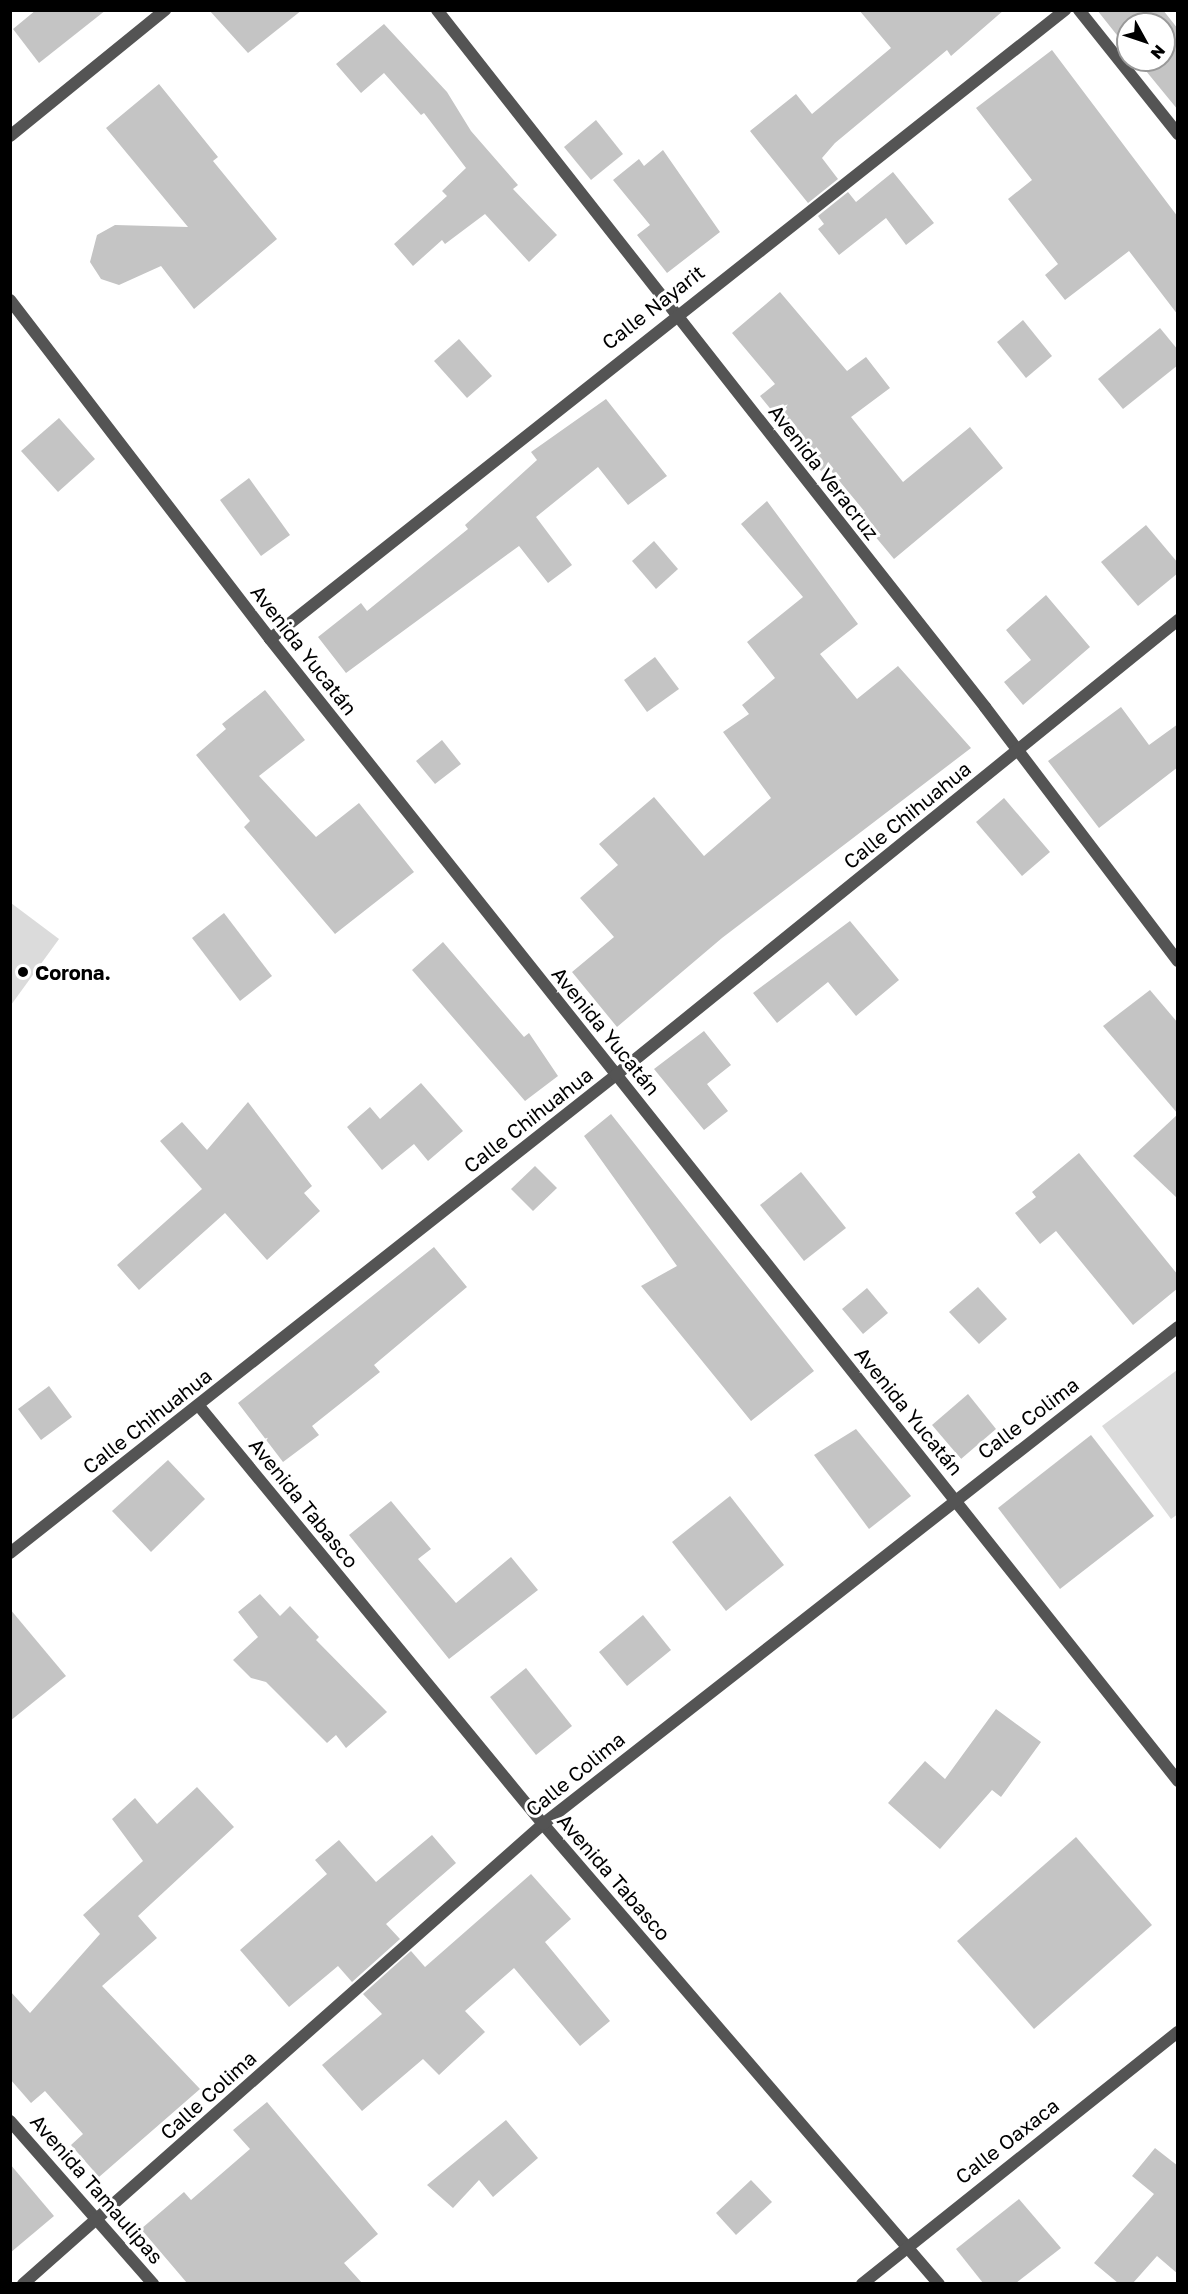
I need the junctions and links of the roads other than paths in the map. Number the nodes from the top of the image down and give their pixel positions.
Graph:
1 (165, 10) edge
2 (437, 10) edge
3 (1065, 10) edge
4 (1079, 10) edge
5 (1178, 134) edge
6 (10, 136) edge
7 (10, 300) edge
8 (674, 315) junction
9 (1178, 620) edge
10 (270, 639) junction
11 (1018, 750) junction
12 (1178, 961) edge
13 (616, 1075) junction
14 (1178, 1327) edge
15 (199, 1406) junction
16 (954, 1498) junction
17 (10, 1553) edge
18 (1178, 1781) edge
19 (543, 1824) junction
20 (1178, 2032) edge
21 (10, 2121) edge
22 (97, 2220) junction
23 (905, 2245) junction
24 (23, 2283) edge
25 (153, 2283) edge
26 (862, 2283) edge
27 (939, 2283) edge

1 - 6 street
2 - 8 street, Avenida Veracruz
3 - 8 street, Calle Nayarit
4 - 5 street
7 - 10 street, Avenida Yucatán
8 - 10 street, Calle Nayarit
8 - 11 street, Avenida Veracruz
9 - 11 street, Calle Chihuahua
10 - 13 street, Avenida Yucatán
11 - 12 street, Avenida Veracruz
11 - 13 street, Calle Chihuahua
13 - 15 street, Calle Chihuahua
13 - 16 street, Avenida Yucatán
14 - 16 street, Calle Colima
15 - 17 street, Calle Chihuahua
15 - 19 street, Avenida Tabasco
16 - 18 street, Avenida Yucatán
16 - 19 street, Calle Colima
19 - 22 street, Calle Colima
19 - 23 street, Avenida Tabasco
20 - 23 street, Calle Oaxaca
21 - 22 street, Avenida Tamaulipas
22 - 24 street, Calle Colima
22 - 25 street, Avenida Tamaulipas
23 - 26 street, Calle Oaxaca
23 - 27 street, Avenida Tabasco

